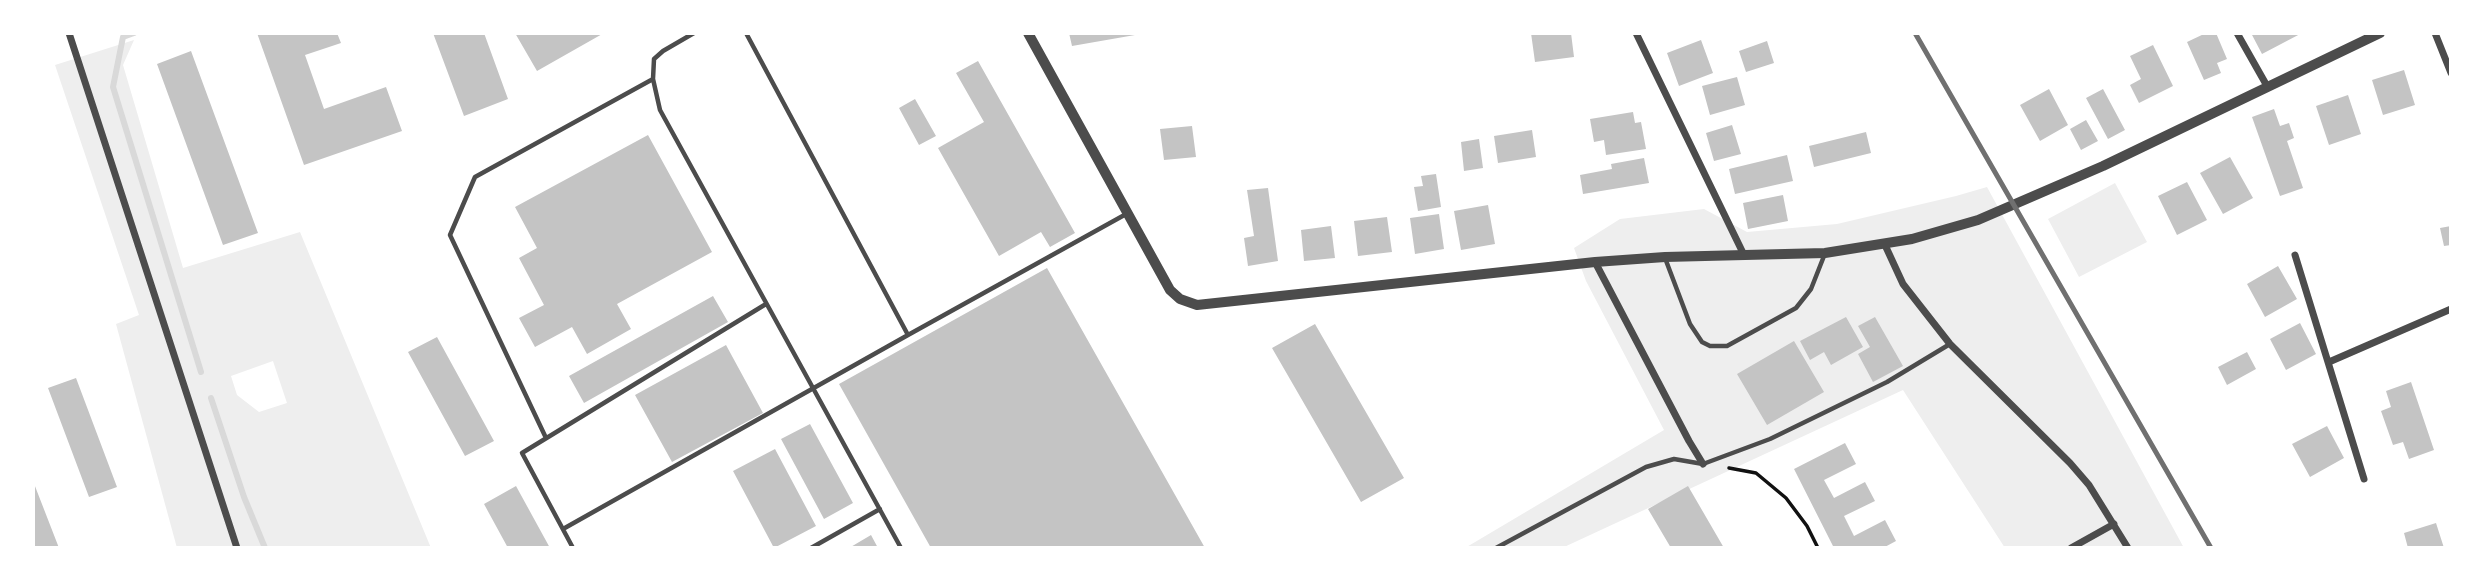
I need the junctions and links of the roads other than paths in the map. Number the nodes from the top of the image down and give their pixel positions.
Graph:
1 (69, 33) edge
2 (694, 33) edge
3 (746, 33) edge
4 (1028, 33) edge
5 (1636, 33) edge
6 (2237, 33) edge
7 (2380, 33) edge
8 (2435, 33) edge
9 (2451, 73) edge
10 (653, 79) junction
11 (2267, 86) junction
12 (1129, 212) junction
13 (1885, 245) junction
14 (1825, 253) junction
15 (1744, 255) junction
16 (2295, 255) dead end
17 (1665, 257) junction
18 (1595, 262) junction
19 (766, 304) junction
20 (2451, 309) edge
21 (908, 335) junction
22 (1950, 344) junction
23 (2329, 362) junction
24 (814, 390) junction
25 (547, 438) junction
26 (1703, 464) junction
27 (2364, 479) dead end
28 (880, 509) junction
29 (2114, 524) junction
30 (563, 529) junction
31 (237, 548) edge
32 (573, 548) edge
33 (811, 548) edge
34 (901, 548) edge
35 (1496, 548) edge
36 (2071, 548) edge
37 (2128, 548) edge

1 - 31 street
2 - 10 lane
3 - 21 lane
4 - 12 street
5 - 15 street
6 - 11 street
7 - 11 street
8 - 9 street
10 - 19 lane
10 - 25 lane
11 - 13 street
12 - 18 street
12 - 21 lane
13 - 14 street
13 - 22 street
14 - 15 street
14 - 17 lane
15 - 17 street
16 - 23 street
17 - 18 street
18 - 26 street
19 - 24 lane
19 - 25 lane
20 - 23 street
21 - 24 lane
22 - 26 lane
22 - 29 street
23 - 27 street
24 - 28 lane
24 - 30 lane
25 - 30 lane
26 - 35 lane
28 - 33 lane
28 - 34 lane
29 - 36 street
29 - 37 street
30 - 32 lane

